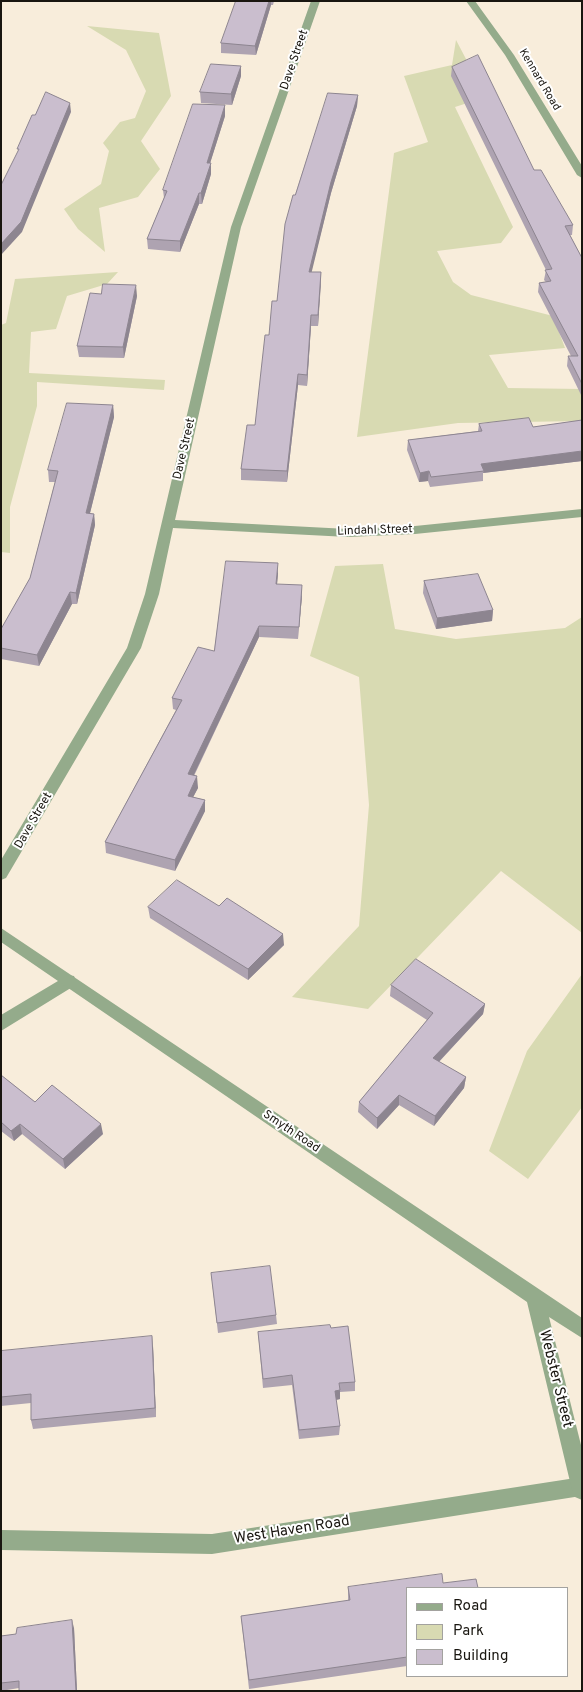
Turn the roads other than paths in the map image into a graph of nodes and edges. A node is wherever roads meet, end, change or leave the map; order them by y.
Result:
1 (316, 1) edge
2 (470, 1) edge
3 (582, 174) edge
4 (582, 512) edge
5 (168, 524) junction
6 (1, 874) edge
7 (1, 934) edge
8 (68, 981) junction
9 (1, 1024) edge
10 (535, 1297) junction
11 (582, 1329) edge
12 (581, 1488) edge
13 (1, 1540) edge

1 - 5 street, Dave Street
2 - 3 street, Kennard Road
4 - 5 street, Lindahl Street
5 - 6 street, Dave Street
7 - 8 street, Smyth Road
8 - 9 street
8 - 10 street, Smyth Road
10 - 11 street, Smyth Road
10 - 12 street, Webster Street
12 - 13 street, West Haven Road

